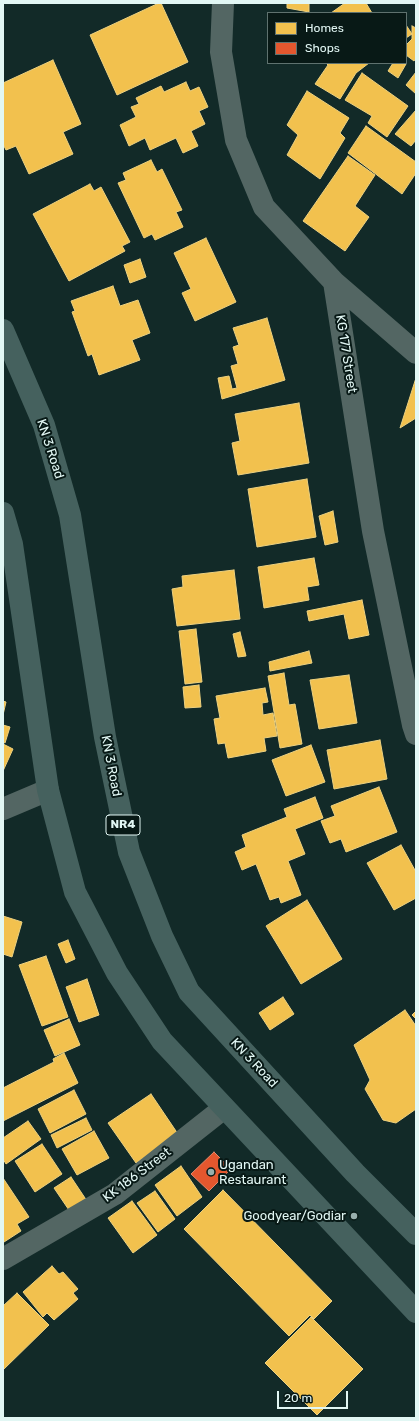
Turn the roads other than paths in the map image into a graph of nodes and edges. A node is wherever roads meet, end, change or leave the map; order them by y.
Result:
1 (223, 3) edge
2 (334, 282) junction
3 (3, 330) edge
4 (416, 353) edge
5 (3, 513) edge
6 (416, 734) edge
7 (48, 790) junction
8 (3, 809) edge
9 (224, 1108) junction
10 (416, 1234) edge
11 (3, 1259) edge
12 (416, 1312) edge

1 - 2 street
2 - 4 street
2 - 6 street, KG 177 Street
3 - 10 highway, KN 3 Road / NR4
5 - 7 highway
7 - 8 street
7 - 9 highway
9 - 11 street, KK 186 Street
9 - 12 highway

